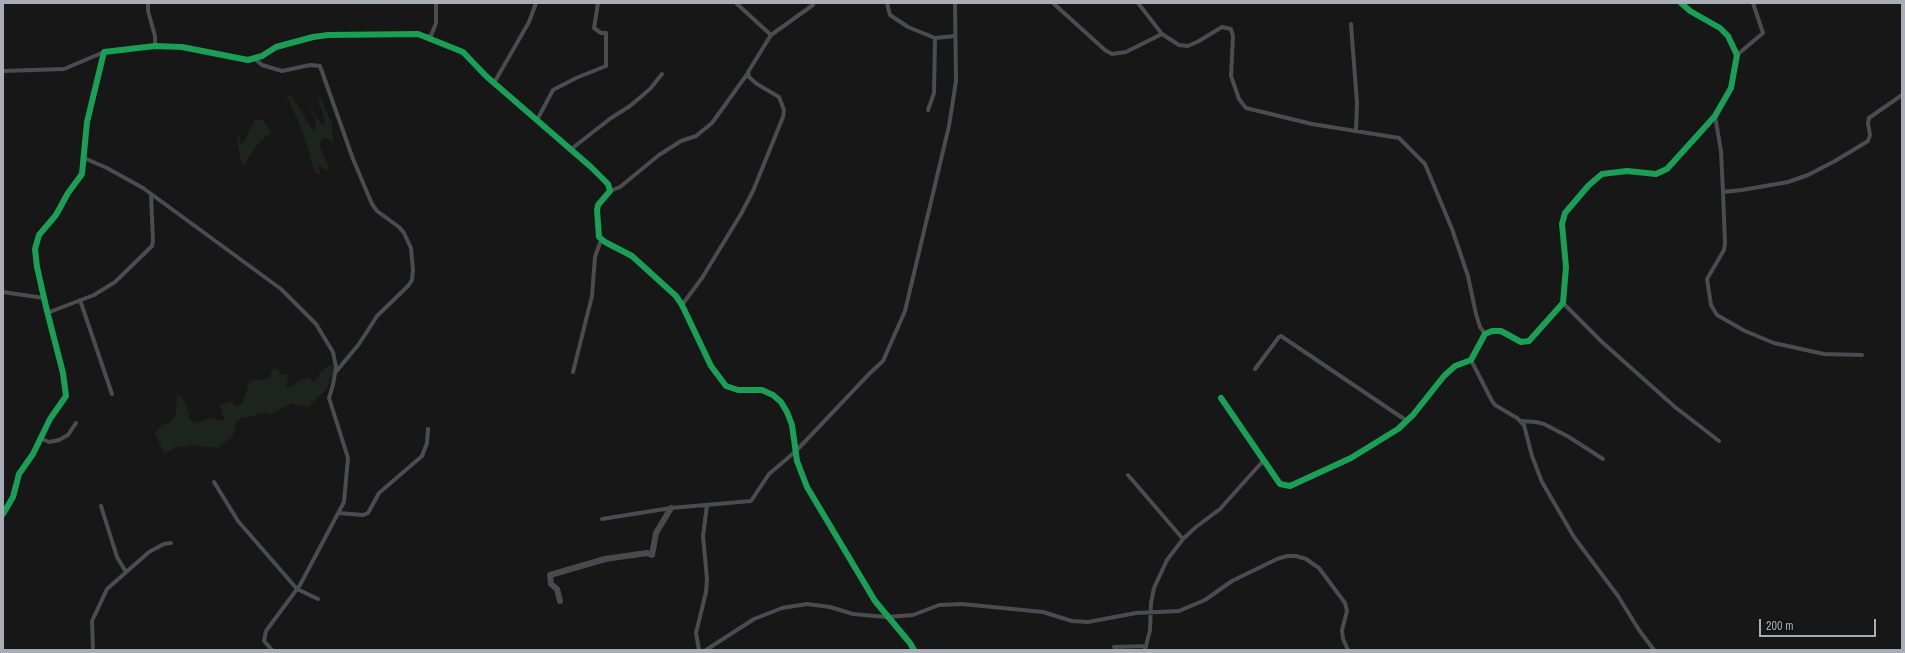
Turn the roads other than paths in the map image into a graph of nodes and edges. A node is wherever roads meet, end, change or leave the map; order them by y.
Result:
1 (148, 3) edge
2 (436, 3) edge
3 (536, 3) edge
4 (598, 3) edge
5 (736, 3) edge
6 (813, 3) edge
7 (888, 3) edge
8 (954, 3) edge
9 (1053, 3) edge
10 (1138, 3) edge
11 (1681, 3) edge
12 (1753, 3) edge
13 (1351, 24) dead end
14 (1162, 34) junction
15 (771, 35) junction
16 (425, 36) junction
17 (954, 36) junction
18 (936, 38) junction
19 (155, 46) junction
20 (104, 52) junction
21 (1737, 55) junction
22 (255, 59) junction
23 (3, 71) edge
24 (748, 72) junction
25 (662, 74) dead end
26 (494, 83) junction
27 (1902, 95) edge
28 (928, 110) dead end
29 (1715, 116) junction
30 (538, 120) junction
31 (1356, 130) junction
32 (570, 150) junction
33 (84, 158) junction
34 (610, 192) junction
35 (1723, 192) junction
36 (151, 195) junction
37 (601, 240) junction
38 (3, 292) edge
39 (44, 298) junction
40 (80, 300) junction
41 (1563, 303) junction
42 (682, 305) junction
43 (47, 314) junction
44 (1485, 334) junction
45 (1862, 355) dead end
46 (1471, 360) junction
47 (1254, 369) dead end
48 (573, 372) dead end
49 (335, 373) junction
50 (112, 394) dead end
51 (1221, 398) dead end
52 (1407, 421) junction
53 (1521, 421) junction
54 (76, 423) dead end
55 (428, 429) dead end
56 (42, 439) junction
57 (1719, 441) dead end
58 (796, 451) junction
59 (1603, 459) dead end
60 (1263, 461) junction
61 (1128, 475) dead end
62 (214, 482) dead end
63 (707, 505) junction
64 (101, 506) dead end
65 (671, 508) junction
66 (339, 513) junction
67 (3, 514) edge
68 (602, 520) dead end
69 (1183, 539) junction
70 (171, 543) dead end
71 (126, 572) junction
72 (297, 589) junction
73 (318, 599) dead end
74 (560, 601) dead end
75 (1150, 613) junction
76 (887, 616) junction
77 (1114, 648) dead end
78 (1146, 648) edge
79 (93, 650) edge
80 (272, 650) edge
81 (699, 650) edge
82 (706, 650) edge
83 (914, 650) edge
84 (1348, 650) edge
85 (1654, 650) edge

1 - 19 street
2 - 16 street
3 - 26 street
4 - 30 street
5 - 15 street
6 - 15 street
7 - 18 street
8 - 17 street
9 - 14 street
10 - 14 street
11 - 21 street
12 - 21 street
13 - 31 street
14 - 31 street
15 - 24 street
16 - 22 street
16 - 26 street
17 - 18 street
17 - 58 street
18 - 28 street
19 - 20 street
19 - 22 street
20 - 23 street
20 - 33 street
21 - 29 street
22 - 49 street
24 - 34 street
24 - 42 street
25 - 32 street
26 - 30 street
27 - 35 street
29 - 35 street
29 - 41 street
30 - 32 street
31 - 44 street
32 - 34 street
33 - 36 street
33 - 39 street
34 - 37 street
35 - 45 street
36 - 40 street
36 - 49 street
37 - 42 street
37 - 48 street
38 - 39 street
39 - 43 street
40 - 43 street
40 - 50 street
41 - 44 street
41 - 57 street
42 - 58 street
43 - 56 street
44 - 46 street
46 - 52 street
46 - 53 street
47 - 52 street
49 - 66 street
51 - 60 street
52 - 60 street
53 - 59 street
53 - 85 street
54 - 56 street
55 - 66 street
56 - 67 street
58 - 63 street
58 - 76 street
60 - 69 street
61 - 69 street
62 - 72 street
63 - 65 street
63 - 81 street
64 - 71 street
65 - 68 street
65 - 74 street
66 - 72 street
69 - 75 street
70 - 71 street
71 - 79 street
72 - 73 street
72 - 80 street
75 - 76 street
75 - 78 street
75 - 84 street
76 - 82 street
76 - 83 street
77 - 78 street

